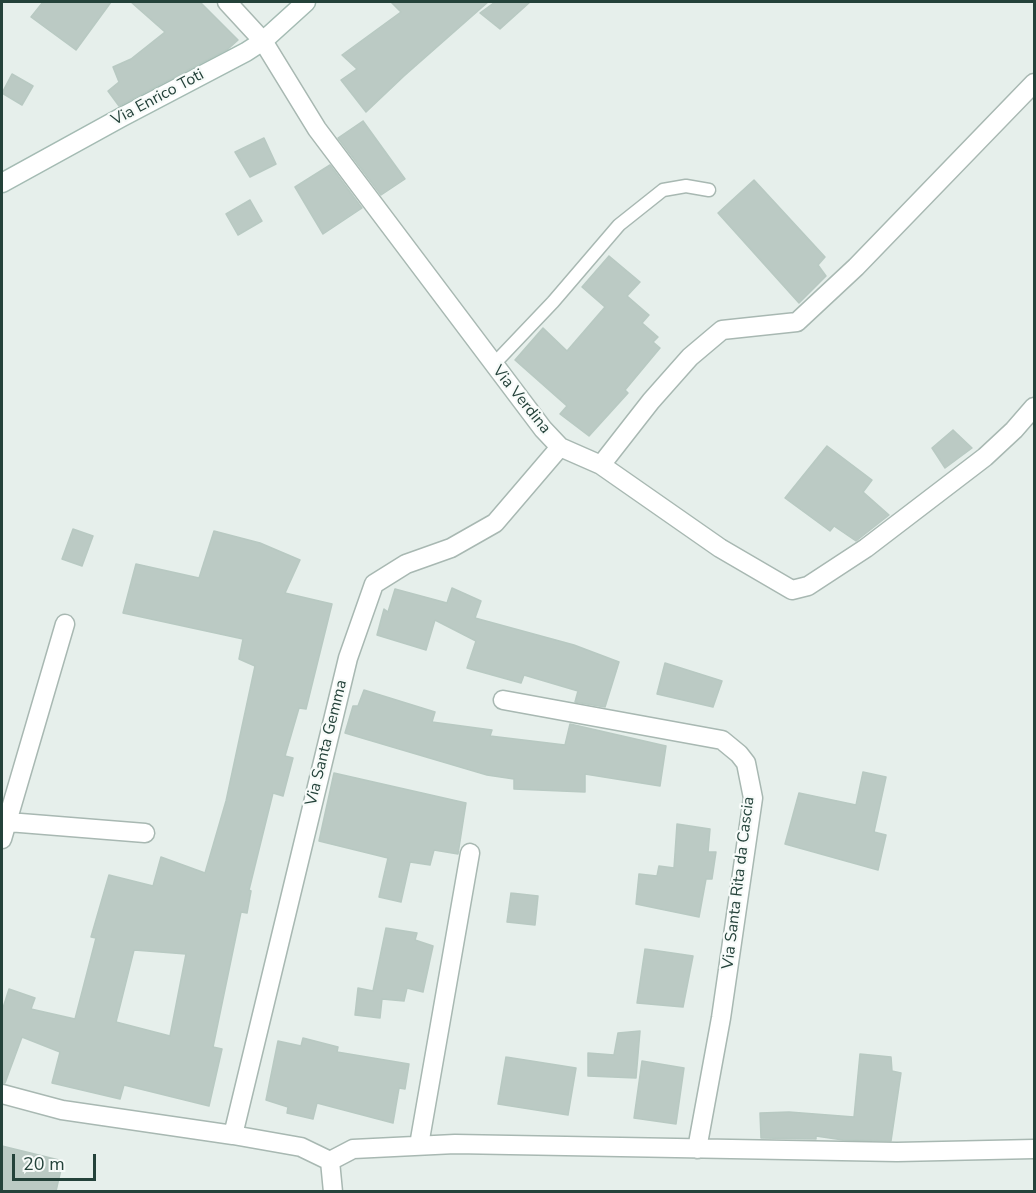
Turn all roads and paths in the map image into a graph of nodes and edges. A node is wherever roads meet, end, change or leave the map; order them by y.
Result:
1 (227, 2) edge
2 (306, 2) edge
3 (263, 41) junction
4 (1035, 83) edge
5 (2, 183) edge
6 (710, 190) dead end
7 (493, 365) junction
8 (1035, 407) edge
9 (560, 447) junction
10 (601, 465) junction
11 (65, 624) dead end
12 (503, 700) dead end
13 (8, 822) junction
14 (145, 833) dead end
15 (2, 839) edge
16 (470, 853) dead end
17 (2, 1094) edge
18 (233, 1135) junction
19 (419, 1145) junction
20 (697, 1149) junction
21 (1035, 1149) edge
22 (330, 1161) junction
23 (333, 1191) edge

1 - 3 street, Via Verdina
2 - 3 street, Via Enrico Toti
3 - 5 street, Via Enrico Toti
3 - 7 street, Via Verdina
4 - 10 street
6 - 7 lane
7 - 9 street, Via Verdina
8 - 10 street, Via Verdina
9 - 10 street, Via Verdina
9 - 18 street, Via Santa Gemma
11 - 13 street
12 - 20 street, Via Santa Rita da Cascia
13 - 14 street
13 - 15 street
16 - 19 street
17 - 18 street
18 - 22 street
19 - 20 street
19 - 22 street
20 - 21 street
22 - 23 street

